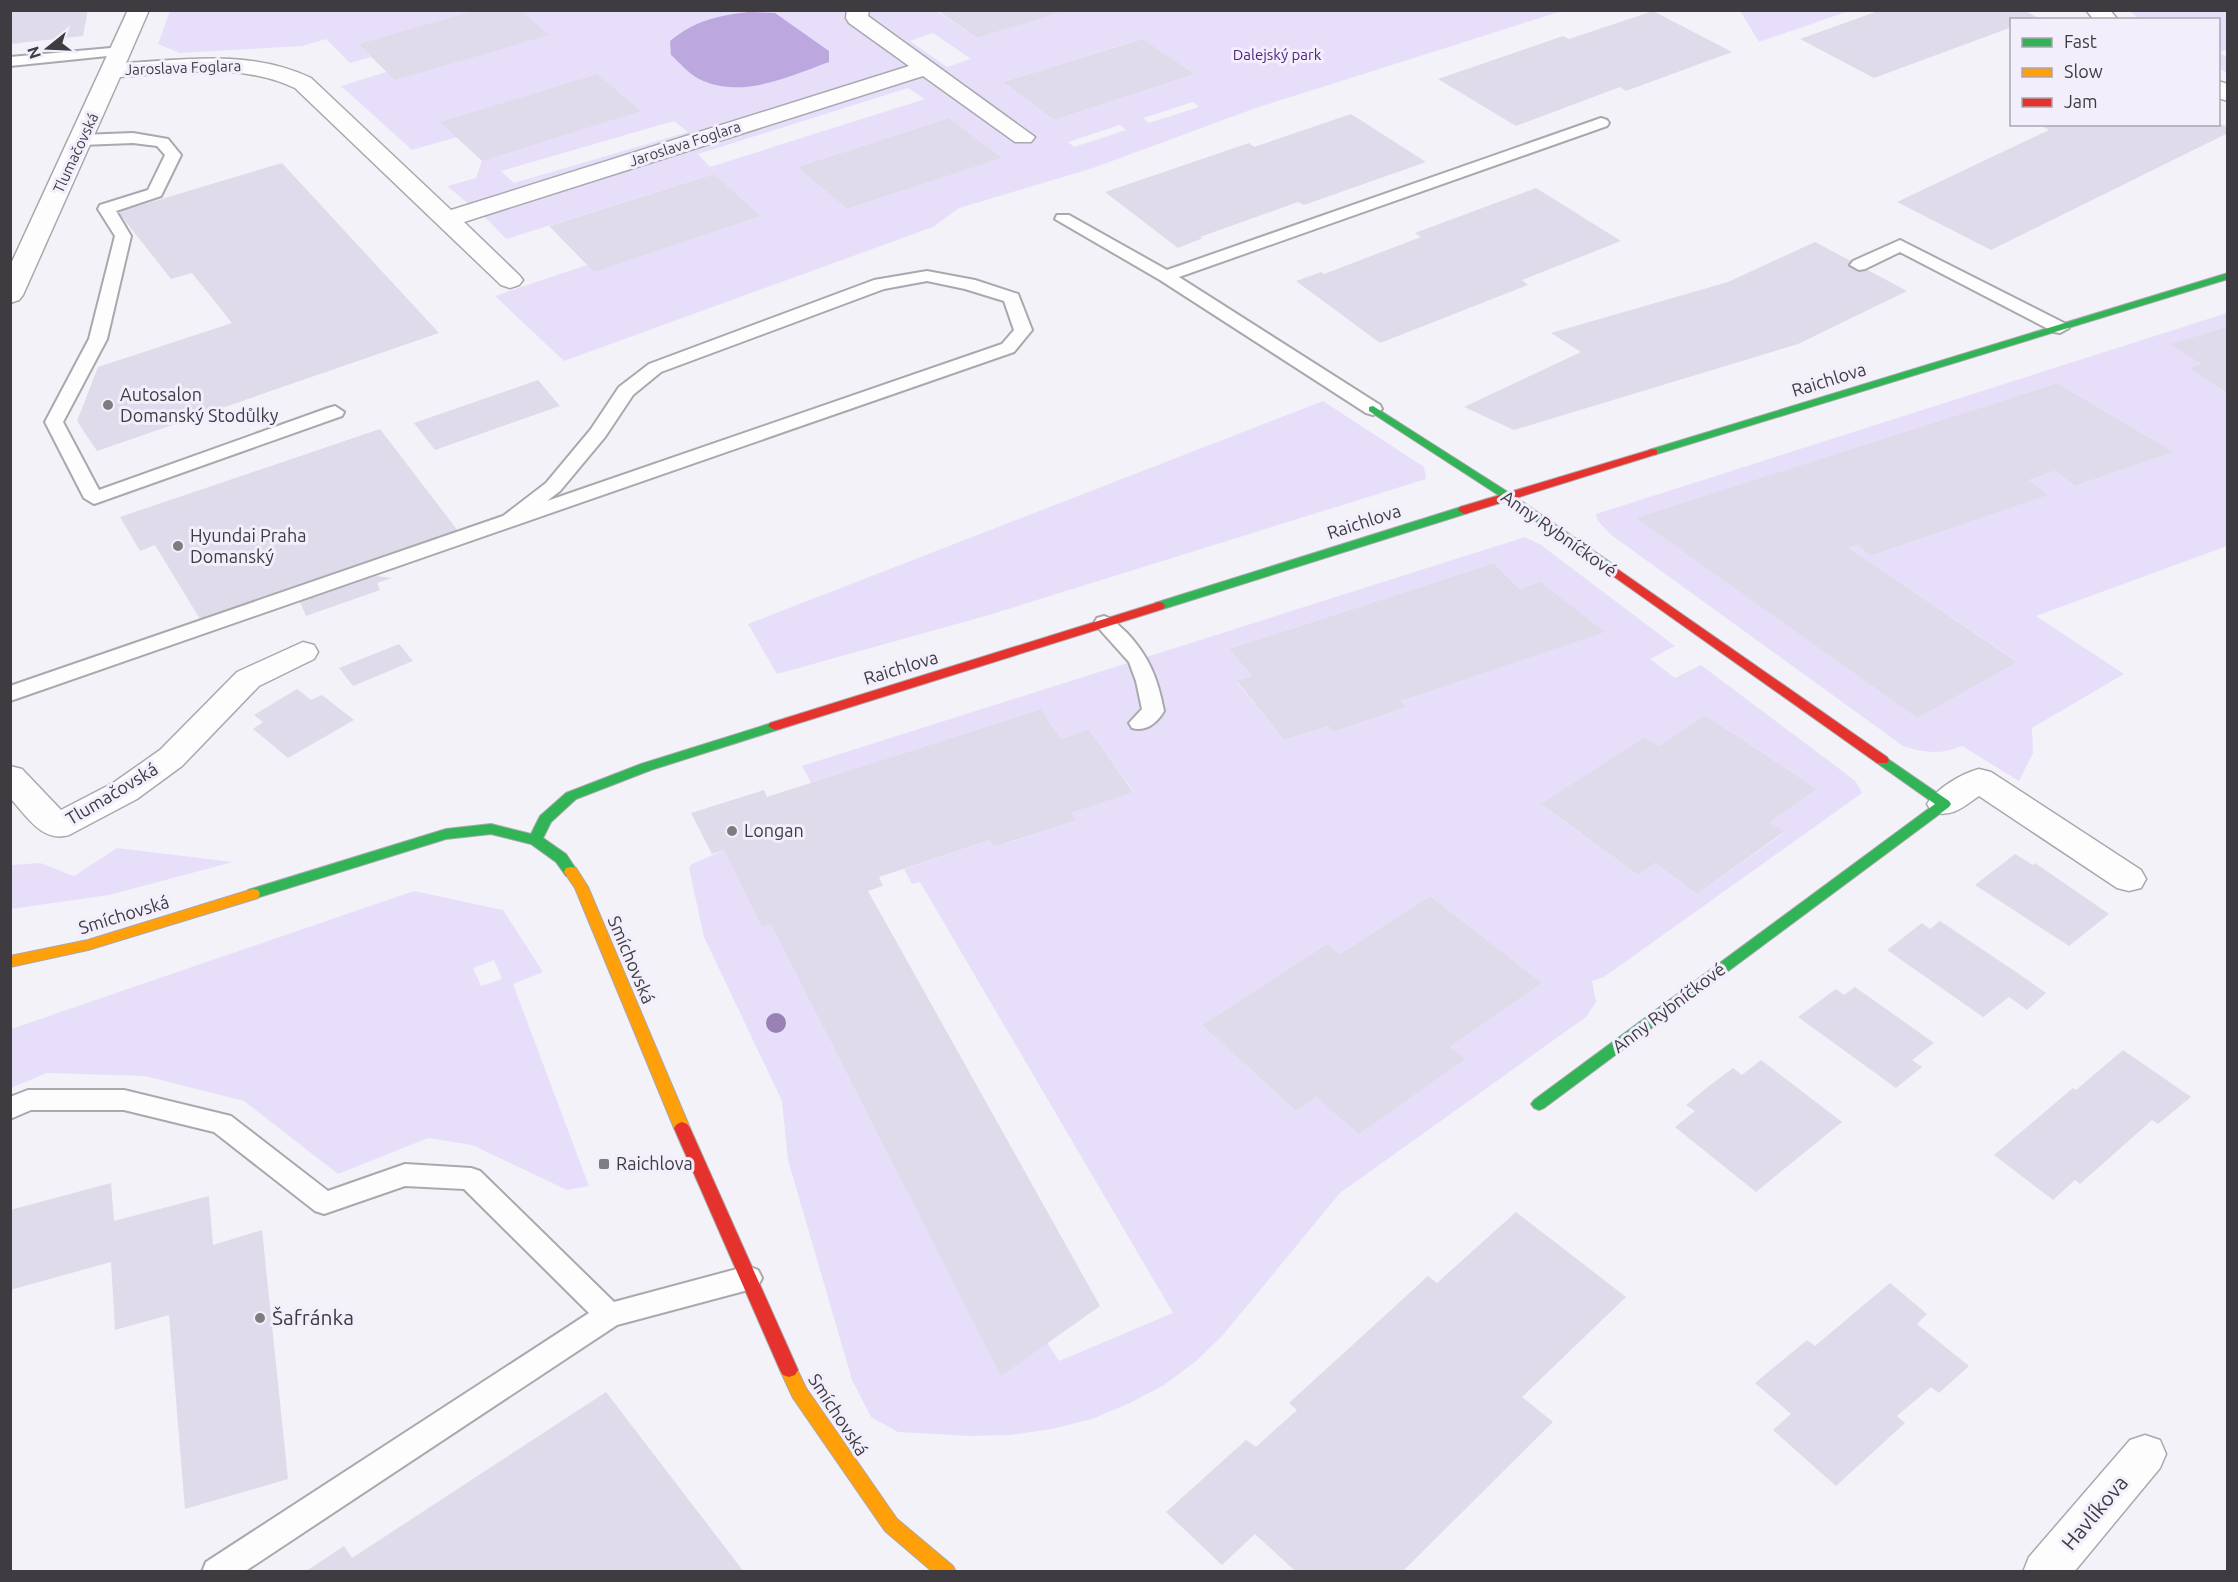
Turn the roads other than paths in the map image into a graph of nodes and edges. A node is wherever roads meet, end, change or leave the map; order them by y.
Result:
1 (139, 10) edge
2 (858, 10) edge
3 (118, 61) junction
4 (10, 62) edge
5 (924, 68) junction
6 (1601, 123) dead end
7 (1023, 137) dead end
8 (81, 140) junction
9 (1063, 219) dead end
10 (446, 220) junction
11 (1859, 265) dead end
12 (1166, 276) junction
13 (2228, 276) edge
14 (510, 280) dead end
15 (10, 295) edge
16 (2060, 328) junction
17 (1373, 409) joint
18 (335, 412) dead end
19 (1507, 496) junction
20 (510, 520) junction
21 (1104, 623) junction
22 (303, 652) dead end
23 (10, 694) edge
24 (1140, 723) dead end
25 (10, 777) edge
26 (1944, 804) junction
27 (535, 840) junction
28 (2129, 879) dead end
29 (10, 962) edge
30 (1539, 1104) dead end
31 (10, 1109) edge
32 (748, 1278) junction
33 (609, 1315) junction
34 (2145, 1454) dead end
35 (217, 1572) edge
36 (947, 1572) edge
37 (2045, 1572) edge

1 - 3 street, Tlumačovská
2 - 5 street
3 - 4 lane
3 - 8 street, Tlumačovská
3 - 10 street, Jaroslava Foglara
5 - 7 street
5 - 10 street, Jaroslava Foglara
6 - 12 lane
8 - 15 street, Tlumačovská
8 - 18 lane
9 - 12 lane, Anny Rybníčkové
10 - 14 street, Jaroslava Foglara
11 - 16 lane
12 - 17 lane, Anny Rybníčkové
13 - 16 street, Raichlova
16 - 19 street, Raichlova
17 - 19 street, Anny Rybníčkové
19 - 21 street, Raichlova
19 - 26 street, Anny Rybníčkové
20 - 20 lane
20 - 23 lane
21 - 24 lane
21 - 27 street, Raichlova
22 - 25 street, Tlumačovská
26 - 28 street, Anny Rybníčkové
26 - 30 street, Anny Rybníčkové
27 - 29 street, Smíchovská
27 - 32 street, Smíchovská
31 - 33 lane
32 - 33 lane
32 - 36 street, Smíchovská
33 - 35 lane
34 - 37 street, Havlíkova

